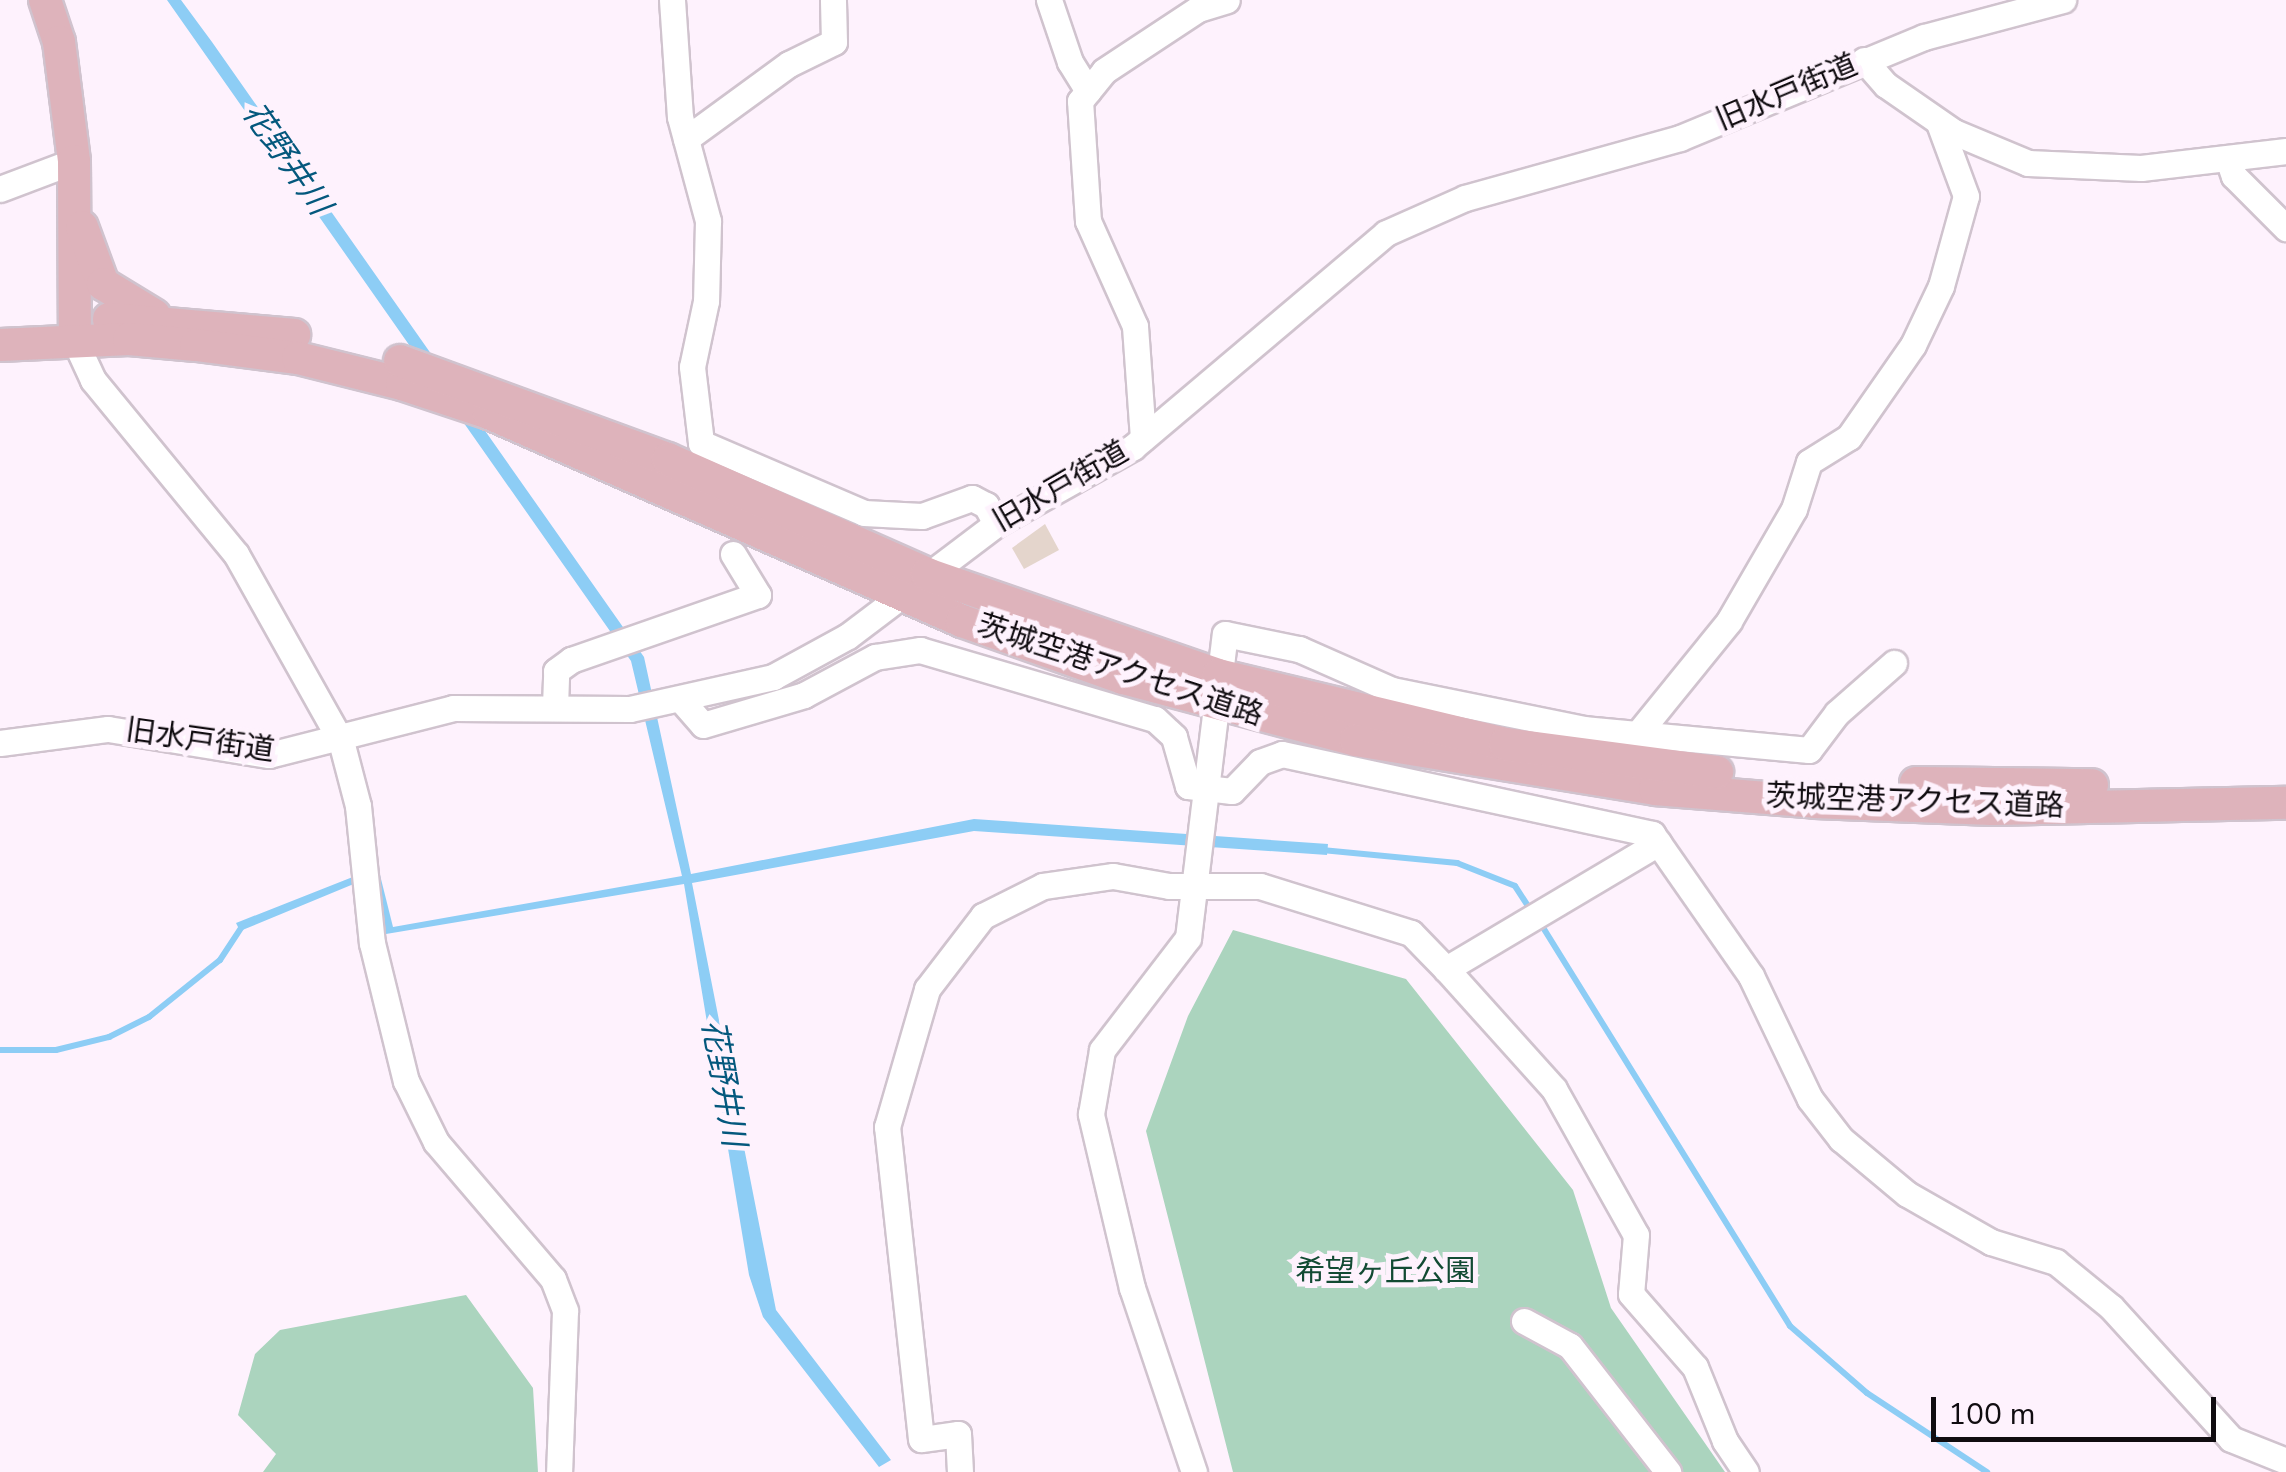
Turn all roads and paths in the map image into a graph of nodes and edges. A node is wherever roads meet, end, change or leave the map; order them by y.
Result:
1 (45, 0) edge
2 (672, 0) edge
3 (833, 0) edge
4 (1049, 0) edge
5 (1227, 0) edge
6 (2063, 0) edge
7 (1864, 60) junction
8 (1088, 91) junction
9 (1939, 123) junction
10 (686, 139) junction
11 (2286, 150) edge
12 (2228, 160) junction
13 (74, 162) junction
14 (0, 189) edge
15 (75, 198) junction
16 (2286, 228) edge
17 (161, 318) junction
18 (0, 324) edge
19 (74, 330) junction
20 (0, 345) edge
21 (1143, 438) junction
22 (996, 524) junction
23 (733, 554) dead end
24 (927, 574) junction
25 (902, 596) junction
26 (1894, 663) dead end
27 (1216, 691) junction
28 (673, 703) junction
29 (555, 707) junction
30 (1636, 736) junction
31 (342, 741) junction
32 (0, 743) edge
33 (2286, 781) edge
34 (1204, 789) junction
35 (2286, 803) edge
36 (1658, 843) junction
37 (1195, 873) junction
38 (1446, 968) junction
39 (1524, 1321) dead end
40 (2286, 1460) edge
41 (559, 1472) edge
42 (960, 1472) edge
43 (1194, 1472) edge
44 (1668, 1472) edge
45 (1746, 1472) edge

1 - 13 main road
2 - 10 street
3 - 10 street
4 - 8 street
5 - 8 street
6 - 7 street, 旧水戸街道
7 - 9 street
7 - 21 street, 旧水戸街道
8 - 21 street
9 - 12 street
9 - 30 street
10 - 22 street
11 - 12 street
12 - 16 street
13 - 14 street
13 - 15 main road
15 - 17 main road
15 - 19 main road
17 - 19 main road, 茨城空港アクセス道路
17 - 24 main road, 茨城空港アクセス道路
18 - 19 main road, 茨城空港アクセス道路
19 - 20 main road, 茨城空港アクセス道路
19 - 25 main road, 茨城空港アクセス道路
19 - 31 street
21 - 22 street, 旧水戸街道
22 - 24 street, 旧水戸街道
23 - 29 street
24 - 25 street, 旧水戸街道
24 - 27 main road, 茨城空港アクセス道路
25 - 27 main road, 茨城空港アクセス道路
25 - 28 street, 旧水戸街道
26 - 30 street
27 - 30 street
27 - 33 main road, 茨城空港アクセス道路
27 - 34 street
27 - 35 main road, 茨城空港アクセス道路
28 - 29 street, 旧水戸街道
28 - 34 street
29 - 31 street, 旧水戸街道
31 - 32 street, 旧水戸街道
31 - 41 street
34 - 36 street
34 - 37 street
36 - 38 street
36 - 40 street
37 - 38 street
37 - 42 street
37 - 43 street
38 - 45 street
39 - 44 street

